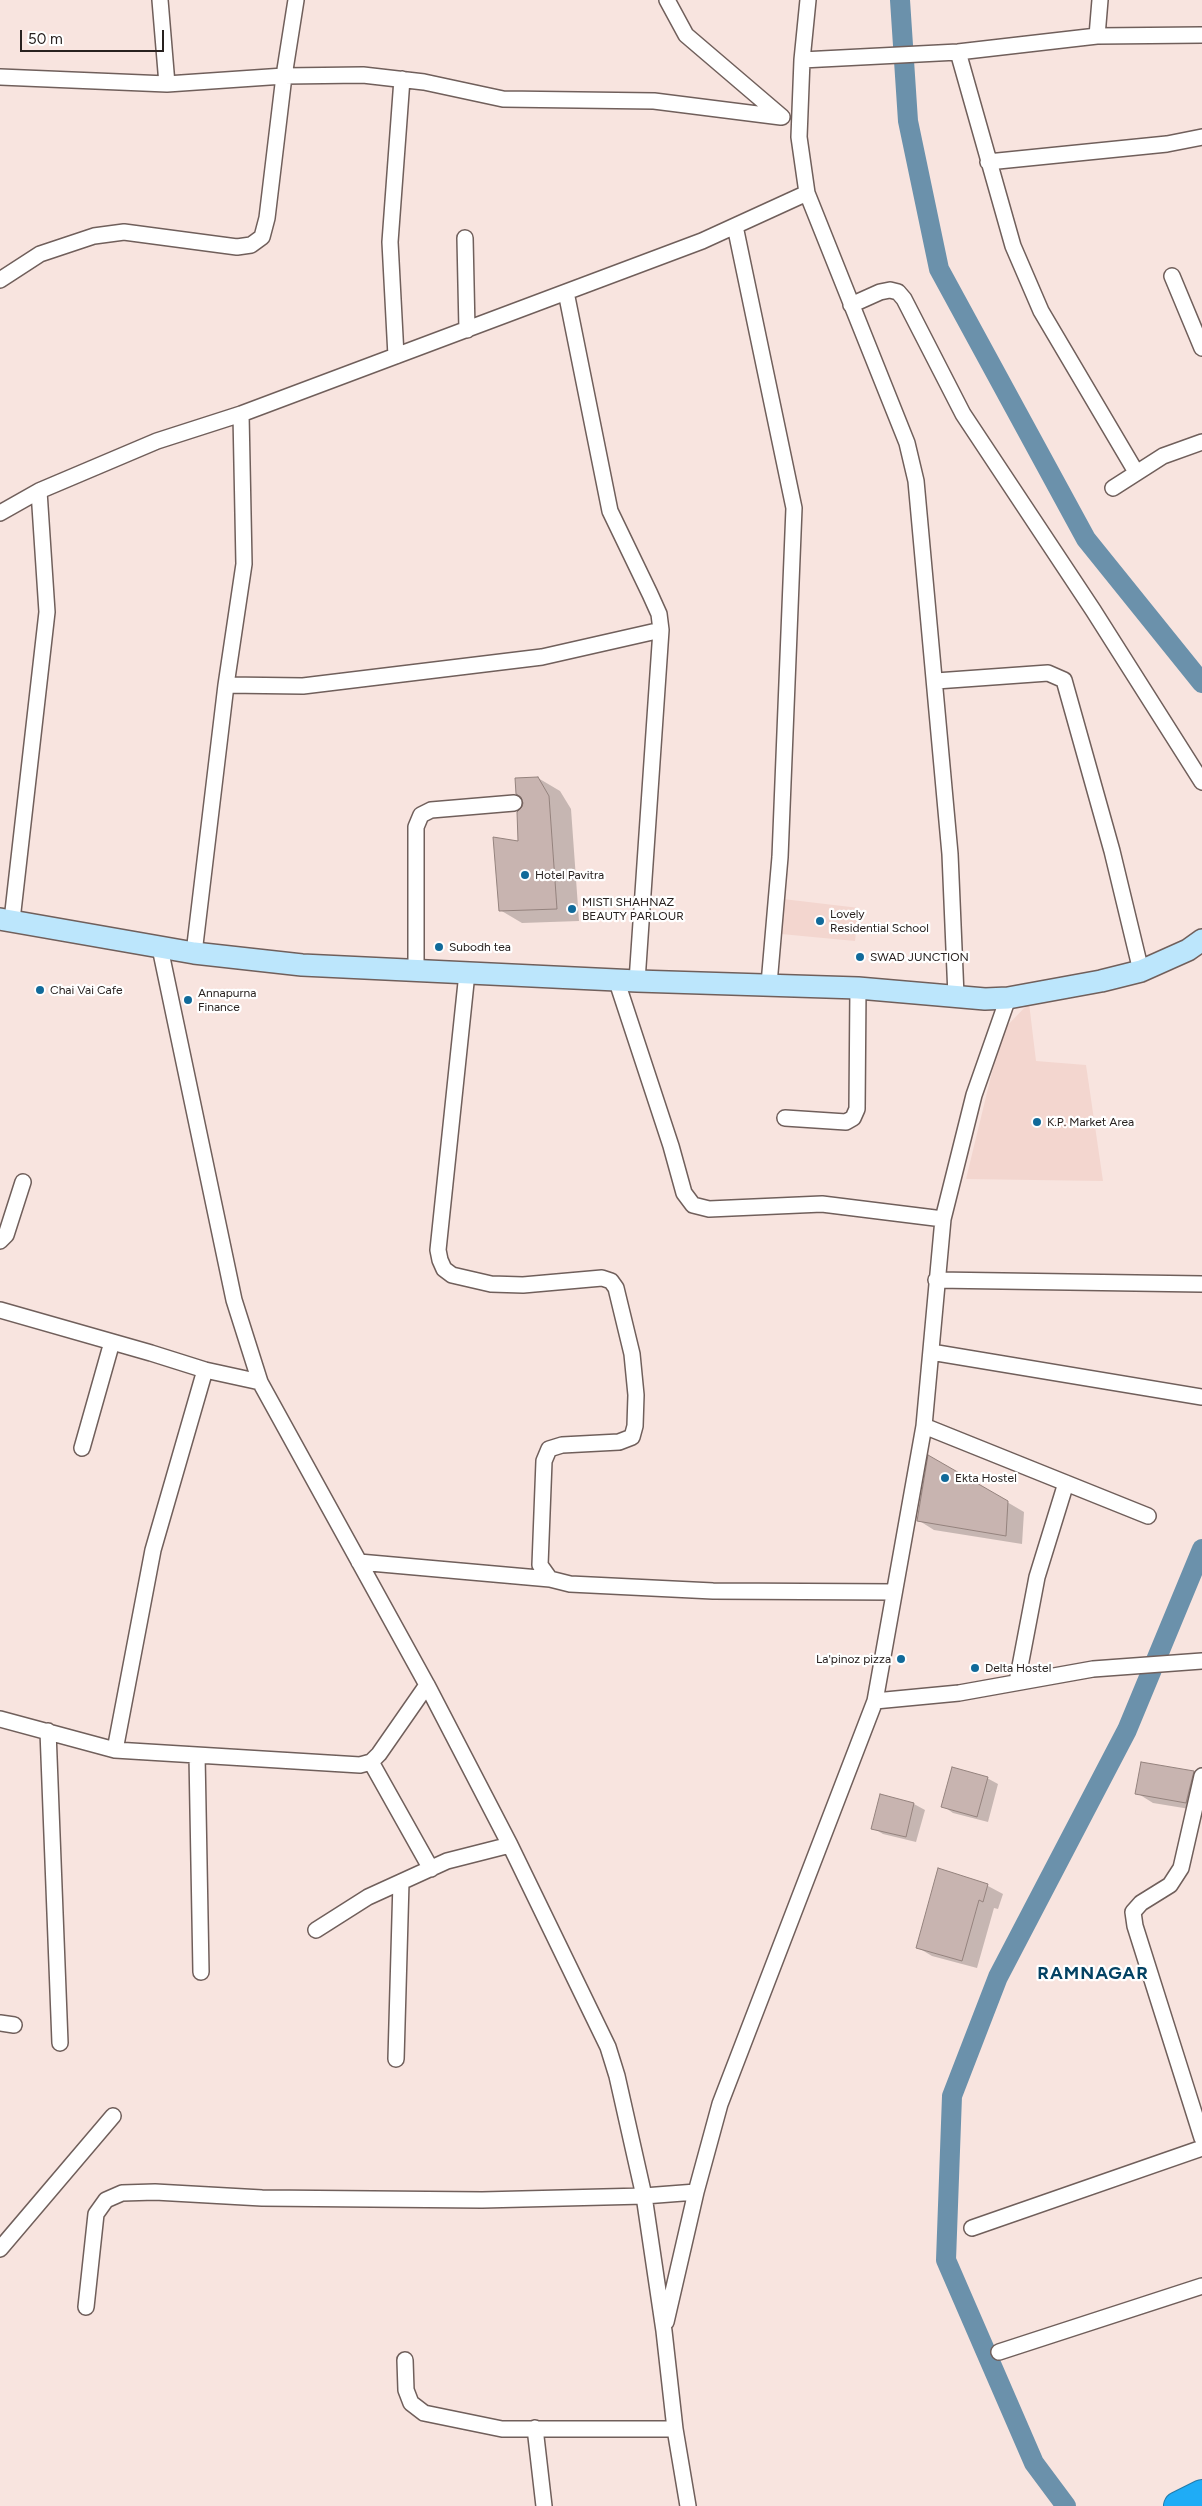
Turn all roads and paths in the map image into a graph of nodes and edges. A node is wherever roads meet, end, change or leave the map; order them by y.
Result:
1 (160, 0) edge
2 (296, 0) edge
3 (667, 0) edge
4 (808, 0) edge
5 (1100, 0) edge
6 (1202, 35) edge
7 (1097, 36) junction
8 (958, 52) junction
9 (802, 60) junction
10 (284, 76) junction
11 (0, 77) edge
12 (402, 78) junction
13 (168, 84) junction
14 (781, 117) junction
15 (798, 137) junction
16 (1202, 137) edge
17 (988, 162) junction
18 (807, 193) junction
19 (735, 226) junction
20 (465, 238) dead end
21 (1172, 276) dead end
22 (0, 280) edge
23 (566, 292) junction
24 (851, 305) junction
25 (467, 330) junction
26 (1202, 348) edge
27 (396, 356) junction
28 (241, 414) junction
29 (1202, 442) edge
30 (1136, 472) junction
31 (1113, 488) dead end
32 (39, 490) junction
33 (0, 513) edge
34 (661, 630) junction
35 (936, 681) junction
36 (226, 685) junction
37 (1202, 782) edge
38 (514, 803) dead end
39 (6, 920) edge
40 (1202, 940) edge
41 (160, 948) junction
42 (194, 953) junction
43 (416, 970) junction
44 (1141, 971) junction
45 (467, 973) junction
46 (616, 979) junction
47 (637, 981) junction
48 (769, 984) junction
49 (858, 988) junction
50 (956, 996) junction
51 (1008, 998) junction
52 (785, 1118) dead end
53 (23, 1182) dead end
54 (943, 1219) junction
55 (0, 1242) edge
56 (936, 1280) junction
57 (1202, 1284) edge
58 (0, 1310) edge
59 (112, 1342) junction
60 (930, 1352) junction
61 (205, 1370) junction
62 (260, 1382) junction
63 (1202, 1397) edge
64 (924, 1426) junction
65 (82, 1448) dead end
66 (1066, 1483) junction
67 (1148, 1516) dead end
68 (359, 1562) junction
69 (550, 1579) junction
70 (894, 1592) junction
71 (1202, 1661) edge
72 (1017, 1682) junction
73 (426, 1685) junction
74 (875, 1701) junction
75 (0, 1719) edge
76 (48, 1731) junction
77 (115, 1750) junction
78 (197, 1754) junction
79 (371, 1762) junction
80 (1202, 1776) edge
81 (510, 1845) junction
82 (431, 1869) junction
83 (401, 1882) junction
84 (316, 1930) dead end
85 (201, 1972) dead end
86 (60, 2043) dead end
87 (396, 2059) dead end
88 (113, 2116) dead end
89 (1202, 2138) edge
90 (1202, 2148) edge
91 (696, 2192) junction
92 (644, 2196) junction
93 (972, 2228) dead end
94 (0, 2249) edge
95 (1202, 2286) edge
96 (86, 2307) dead end
97 (664, 2331) junction
98 (999, 2352) dead end
99 (405, 2360) dead end
100 (535, 2428) junction
101 (675, 2429) junction
102 (1202, 2494) edge
103 (544, 2506) edge
104 (688, 2506) edge
105 (1178, 2506) edge

1 - 13 street
2 - 10 street
3 - 14 street
4 - 9 street
5 - 7 street
6 - 7 street
7 - 8 street
8 - 9 street
8 - 17 street
9 - 15 street
10 - 12 street
10 - 13 street
10 - 22 street
11 - 13 street
12 - 14 street
12 - 27 street
14 - 15 street
15 - 18 street
16 - 17 street
17 - 30 street
18 - 19 street
18 - 24 street
19 - 23 street
19 - 48 street
20 - 25 street
21 - 26 street
23 - 25 street
23 - 34 street
24 - 35 street
24 - 37 street
25 - 27 street
27 - 28 street
28 - 32 street
28 - 36 street
29 - 30 street
30 - 31 street
32 - 33 street
32 - 39 street
34 - 36 street
34 - 47 street
35 - 44 street
35 - 50 street
36 - 42 street
38 - 43 street
39 - 41 street
40 - 44 street
41 - 42 street
41 - 62 street
42 - 43 street
43 - 45 street
44 - 51 street
45 - 46 street
45 - 69 street
46 - 47 street
46 - 54 street
47 - 48 street
48 - 49 street
49 - 50 street
49 - 52 street
50 - 51 street
51 - 54 street
53 - 55 street
54 - 56 street
56 - 57 street
56 - 60 street
58 - 59 street
59 - 61 street
59 - 65 street
60 - 63 street
60 - 64 street
61 - 62 street
61 - 77 street
62 - 68 street
64 - 66 street
64 - 70 street
66 - 67 street
66 - 72 street
68 - 69 street
68 - 73 street
69 - 70 street
70 - 74 street
71 - 72 street
72 - 74 street
73 - 79 street
73 - 81 street
74 - 91 street
75 - 76 street
76 - 77 street
76 - 86 street
77 - 78 street
78 - 79 street
78 - 85 street
79 - 82 street
80 - 89 street
81 - 82 street
81 - 92 street
82 - 83 street
83 - 84 street
83 - 87 street
88 - 94 street
90 - 93 street
91 - 92 street
91 - 97 street
92 - 96 street
92 - 97 street
95 - 98 street
97 - 101 street
99 - 100 street
100 - 101 street
100 - 103 street
101 - 104 street
102 - 105 highway

